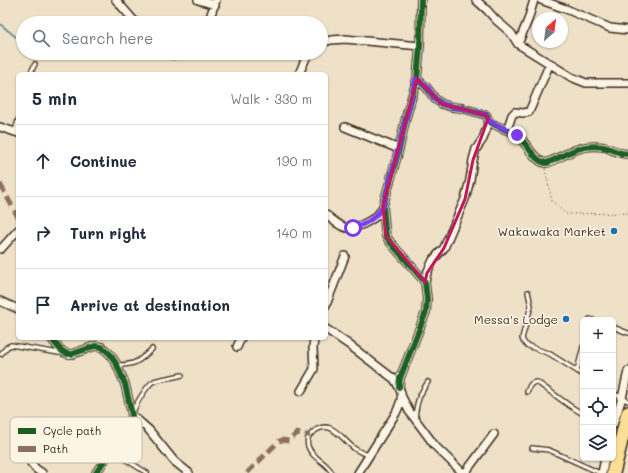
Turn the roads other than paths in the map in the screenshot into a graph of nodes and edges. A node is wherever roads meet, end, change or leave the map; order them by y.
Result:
1 (116, 0) edge
2 (198, 0) edge
3 (421, 0) edge
4 (476, 0) edge
5 (534, 0) edge
6 (541, 0) edge
7 (216, 2) edge
8 (130, 16) edge
9 (211, 16) edge
10 (628, 30) edge
11 (328, 41) edge
12 (518, 44) junction
13 (420, 46) junction
14 (305, 60) edge
15 (550, 63) junction
16 (35, 64) dead end
17 (31, 72) edge
18 (300, 72) edge
19 (416, 79) junction
20 (628, 84) edge
21 (489, 121) junction
22 (0, 127) edge
23 (345, 127) dead end
24 (507, 130) junction
25 (16, 132) edge
26 (399, 149) junction
27 (628, 154) edge
28 (383, 206) junction
29 (328, 216) edge
30 (16, 232) edge
31 (0, 249) edge
32 (0, 254) edge
33 (345, 256) dead end
34 (425, 282) junction
35 (528, 292) dead end
36 (328, 300) edge
37 (0, 301) edge
38 (16, 309) edge
39 (616, 328) edge
40 (328, 330) edge
41 (628, 332) edge
42 (53, 340) edge
43 (240, 340) edge
44 (314, 340) edge
45 (236, 347) dead end
46 (152, 349) dead end
47 (64, 353) junction
48 (582, 353) edge
49 (1, 354) dead end
50 (118, 365) junction
51 (577, 371) junction
52 (628, 371) edge
53 (580, 373) edge
54 (182, 376) dead end
55 (428, 382) dead end
56 (400, 387) junction
57 (301, 391) dead end
58 (527, 392) dead end
59 (616, 394) edge
60 (402, 397) junction
61 (625, 399) edge
62 (580, 412) edge
63 (132, 415) junction
64 (134, 417) edge
65 (415, 418) junction
66 (624, 421) edge
67 (142, 424) edge
68 (494, 434) dead end
69 (532, 448) dead end
70 (369, 456) junction
71 (604, 461) edge
72 (31, 463) dead end
73 (103, 463) edge
74 (131, 463) edge
75 (42, 473) edge
76 (96, 473) edge
77 (147, 473) edge
78 (189, 473) edge
79 (332, 473) edge
80 (358, 473) edge
81 (464, 473) edge
82 (601, 473) edge
83 (613, 473) edge

1 - 8 street
2 - 7 street
3 - 13 street
4 - 12 street
5 - 12 street
6 - 10 street
7 - 9 street
11 - 13 street
12 - 15 street
13 - 19 street
14 - 18 street
15 - 20 street
15 - 24 street
16 - 17 lane
19 - 21 street
19 - 26 street
21 - 24 street
21 - 34 street
22 - 25 street
23 - 26 street
24 - 27 street
26 - 28 street
28 - 29 street
28 - 34 street
30 - 31 street
31 - 32 street
33 - 36 street
34 - 56 street
35 - 51 lane
37 - 38 street
39 - 41 lane
40 - 56 street
42 - 47 street
43 - 45 street
44 - 57 street
46 - 50 lane
47 - 49 lane
47 - 50 street
48 - 51 lane
50 - 63 street
51 - 53 lane
52 - 61 street
54 - 63 lane
55 - 65 lane
56 - 60 street
58 - 62 lane
59 - 61 lane
60 - 65 street
60 - 70 street
61 - 66 street
63 - 64 street
65 - 81 street
66 - 83 highway
67 - 78 street
68 - 81 street
69 - 82 lane
70 - 79 lane
70 - 80 street
71 - 82 street
72 - 75 street
73 - 76 street
74 - 77 lane

